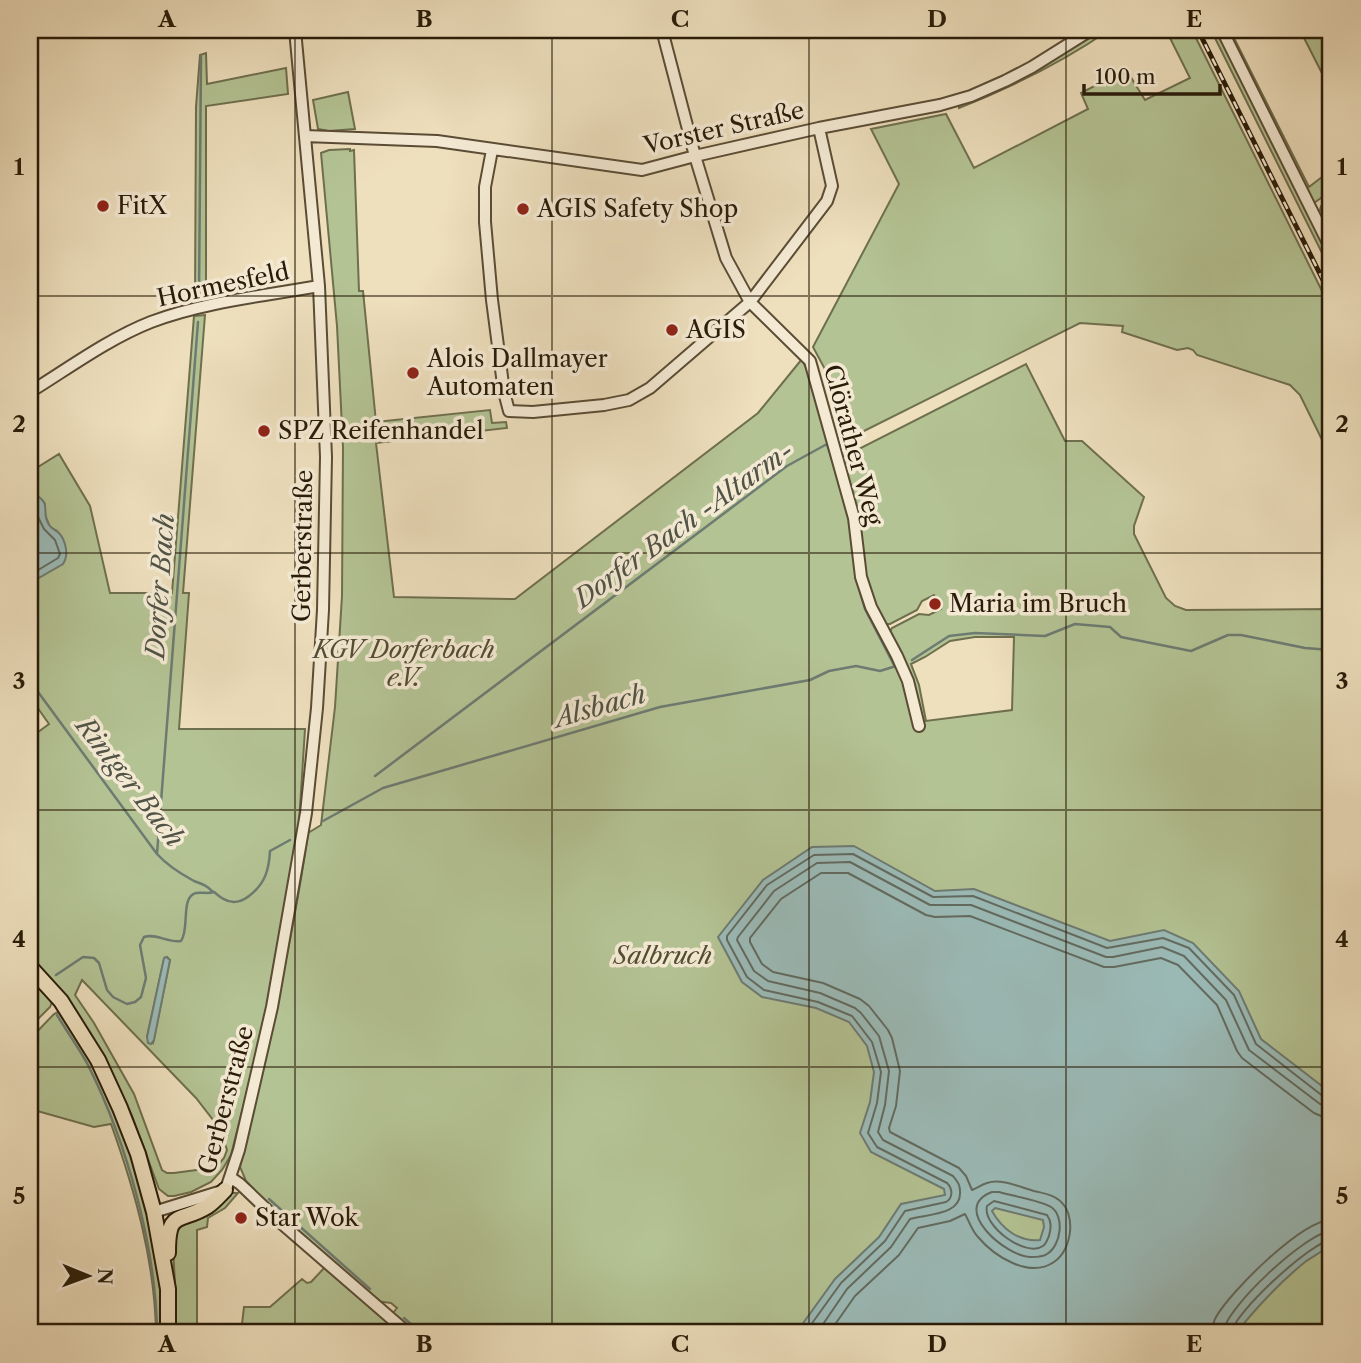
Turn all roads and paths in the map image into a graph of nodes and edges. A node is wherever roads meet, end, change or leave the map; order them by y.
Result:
1 (295, 30) edge
2 (662, 30) edge
3 (1091, 30) edge
4 (1222, 30) edge
5 (819, 128) junction
6 (305, 136) junction
7 (492, 150) junction
8 (695, 156) junction
9 (1331, 249) edge
10 (319, 286) junction
11 (750, 302) junction
12 (30, 392) edge
13 (919, 726) dead end
14 (30, 967) edge
15 (227, 1183) junction
16 (154, 1212) junction
17 (168, 1289) junction
18 (168, 1333) edge
19 (408, 1333) edge

1 - 6 street, Gerberstraße
2 - 8 street, Clörather Weg
3 - 5 street, Vorster Straße
4 - 9 street
5 - 8 street, Vorster Straße
5 - 11 street
6 - 7 street, Vorster Straße
6 - 10 street, Gerberstraße
7 - 8 street, Vorster Straße
7 - 11 street
8 - 11 street, Clörather Weg
10 - 12 street, Hormesfeld
10 - 15 street, Gerberstraße
11 - 13 street, Clörather Weg
14 - 16 main road
15 - 16 street, Gerberstraße
15 - 17 main road
15 - 19 street
16 - 17 main road
17 - 18 main road

